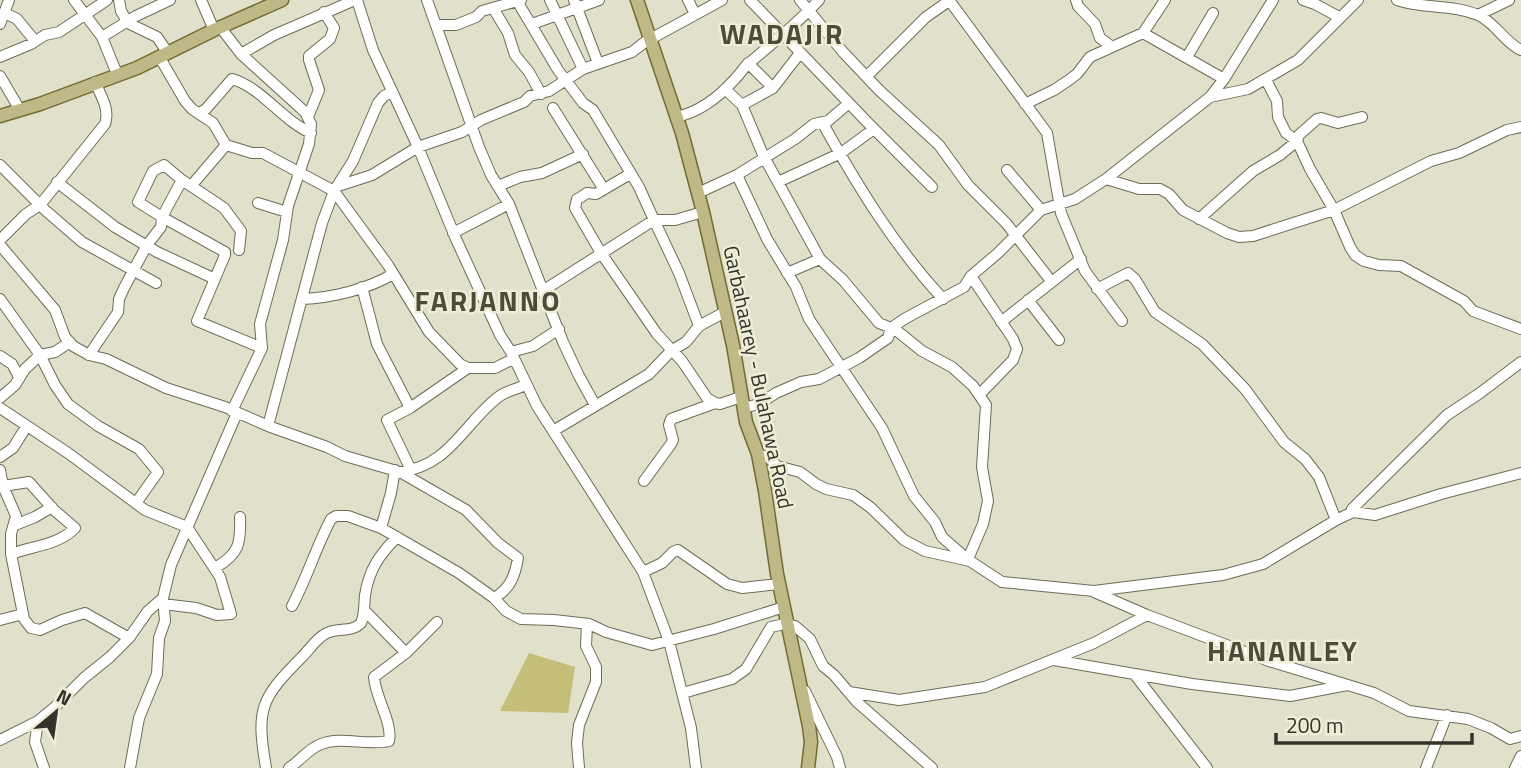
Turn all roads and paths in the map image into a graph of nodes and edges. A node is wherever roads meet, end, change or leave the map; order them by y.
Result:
1 (74, 0) edge
2 (107, 0) edge
3 (119, 0) edge
4 (170, 0) edge
5 (201, 0) edge
6 (282, 0) edge
7 (356, 0) edge
8 (427, 0) edge
9 (474, 0) edge
10 (520, 0) edge
11 (550, 0) edge
12 (599, 0) edge
13 (637, 0) edge
14 (688, 0) edge
15 (722, 0) edge
16 (750, 0) edge
17 (800, 0) edge
18 (819, 0) edge
19 (949, 0) edge
20 (1076, 0) edge
21 (1165, 0) edge
22 (1273, 0) edge
23 (1303, 0) edge
24 (1358, 0) edge
25 (1397, 0) edge
26 (1509, 0) edge
27 (575, 4) edge
28 (257, 5) edge
29 (5, 6) edge
30 (493, 8) junction
31 (482, 11) junction
32 (809, 11) junction
33 (324, 12) junction
34 (1213, 13) dead end
35 (85, 14) junction
36 (695, 14) junction
37 (556, 15) junction
38 (1478, 15) junction
39 (1339, 17) junction
40 (128, 23) junction
41 (0, 24) edge
42 (532, 24) junction
43 (437, 25) junction
44 (218, 29) junction
45 (1143, 33) junction
46 (784, 34) junction
47 (102, 37) junction
48 (650, 40) junction
49 (35, 41) junction
50 (1111, 46) junction
51 (1521, 50) edge
52 (800, 53) junction
53 (241, 54) junction
54 (164, 55) junction
55 (0, 57) edge
56 (1187, 57) junction
57 (598, 63) junction
58 (748, 63) junction
59 (583, 69) junction
60 (117, 74) junction
61 (0, 76) edge
62 (867, 76) junction
63 (566, 79) junction
64 (1224, 79) junction
65 (1266, 80) junction
66 (95, 82) junction
67 (773, 88) junction
68 (725, 89) junction
69 (392, 92) junction
70 (541, 94) junction
71 (1210, 97) junction
72 (849, 103) junction
73 (1026, 104) junction
74 (741, 105) junction
75 (553, 108) dead end
76 (20, 110) junction
77 (199, 113) junction
78 (0, 116) edge
79 (308, 117) junction
80 (676, 117) junction
81 (1363, 117) dead end
82 (822, 122) junction
83 (471, 127) junction
84 (1521, 127) edge
85 (874, 129) junction
86 (311, 133) junction
87 (1297, 141) junction
88 (226, 145) junction
89 (418, 147) junction
90 (583, 153) junction
91 (841, 153) junction
92 (764, 157) junction
93 (0, 165) edge
94 (1007, 170) dead end
95 (299, 173) junction
96 (630, 174) junction
97 (737, 175) junction
98 (1106, 179) junction
99 (778, 182) junction
100 (57, 183) junction
101 (186, 183) junction
102 (498, 186) junction
103 (932, 187) dead end
104 (336, 188) junction
105 (603, 188) junction
106 (698, 193) junction
107 (258, 203) dead end
108 (509, 204) junction
109 (1058, 204) junction
110 (40, 205) junction
111 (1334, 209) junction
112 (1041, 210) junction
113 (287, 212) junction
114 (703, 212) junction
115 (162, 217) junction
116 (1199, 219) junction
117 (654, 220) junction
118 (453, 233) junction
119 (1015, 234) junction
120 (0, 240) edge
121 (0, 245) edge
122 (147, 245) junction
123 (239, 250) dead end
124 (601, 253) junction
125 (820, 259) junction
126 (1081, 259) junction
127 (133, 271) junction
128 (787, 273) junction
129 (393, 274) junction
130 (971, 276) junction
131 (215, 279) junction
132 (1051, 281) junction
133 (156, 284) dead end
134 (362, 287) junction
135 (1097, 289) junction
136 (544, 290) junction
137 (0, 299) edge
138 (302, 299) junction
139 (943, 299) junction
140 (1028, 300) junction
141 (725, 312) junction
142 (1122, 321) dead end
143 (1002, 322) junction
144 (699, 326) junction
145 (891, 328) junction
146 (559, 329) junction
147 (1521, 329) edge
148 (1059, 340) dead end
149 (70, 342) junction
150 (262, 348) junction
151 (671, 351) junction
152 (40, 355) junction
153 (89, 355) junction
154 (512, 355) junction
155 (0, 356) edge
156 (1521, 362) edge
157 (468, 368) junction
158 (840, 368) junction
159 (19, 377) junction
160 (526, 385) junction
161 (979, 394) junction
162 (0, 398) edge
163 (742, 402) junction
164 (715, 404) junction
165 (595, 405) junction
166 (0, 408) edge
167 (410, 408) junction
168 (234, 412) junction
169 (268, 426) junction
170 (26, 427) junction
171 (553, 431) junction
172 (758, 454) junction
173 (0, 457) edge
174 (0, 470) edge
175 (411, 470) junction
176 (397, 471) junction
177 (1521, 473) edge
178 (645, 481) dead end
179 (4, 486) junction
180 (136, 503) junction
181 (52, 508) junction
182 (1353, 512) junction
183 (240, 517) dead end
184 (1336, 520) junction
185 (187, 527) junction
186 (381, 528) junction
187 (13, 530) junction
188 (0, 537) edge
189 (397, 537) junction
190 (11, 554) junction
191 (969, 560) junction
192 (215, 568) junction
193 (643, 572) junction
194 (779, 584) junction
195 (1094, 591) junction
196 (494, 598) junction
197 (163, 601) junction
198 (292, 606) dead end
199 (784, 607) junction
200 (364, 610) junction
201 (23, 614) junction
202 (1147, 615) junction
203 (0, 620) edge
204 (437, 622) dead end
205 (587, 624) junction
206 (789, 625) junction
207 (129, 638) junction
208 (669, 640) junction
209 (405, 653) junction
210 (1054, 660) junction
211 (1135, 675) junction
212 (800, 681) junction
213 (1348, 685) junction
214 (849, 692) junction
215 (683, 693) junction
216 (1447, 715) junction
217 (38, 721) junction
218 (1521, 730) edge
219 (1521, 736) edge
220 (1510, 739) junction
221 (0, 740) edge
222 (1521, 747) edge
223 (1521, 756) edge
224 (263, 767) edge
225 (44, 768) edge
226 (130, 768) edge
227 (289, 768) edge
228 (579, 768) edge
229 (696, 768) edge
230 (808, 768) edge
231 (839, 768) edge
232 (932, 768) edge
233 (1207, 768) edge
234 (1426, 768) edge
235 (1515, 768) edge

1 - 35 street
2 - 35 street
3 - 40 street
4 - 40 street
5 - 44 street
6 - 28 main road
7 - 33 street
7 - 69 street
8 - 43 street
9 - 31 street
10 - 30 street
10 - 42 street
11 - 37 street
12 - 27 street
13 - 48 main road, Garbahaarey - Bulahawa Road
14 - 36 street
15 - 36 street
16 - 46 street
17 - 32 street
18 - 32 street
19 - 62 street
19 - 73 street
20 - 50 street
21 - 45 street
22 - 64 street
23 - 39 street
24 - 39 street
25 - 38 street
26 - 38 street
27 - 37 street
27 - 57 street
28 - 44 main road
29 - 41 street
29 - 49 street
30 - 31 street
30 - 70 street
31 - 43 street
32 - 46 street
32 - 62 street
33 - 53 street
33 - 79 street
34 - 56 street
35 - 47 street
35 - 49 street
36 - 48 street
37 - 42 street
37 - 59 street
38 - 51 street
39 - 65 street
40 - 47 street
40 - 54 street
42 - 63 street
43 - 83 street
44 - 53 street
44 - 54 main road
45 - 50 street
45 - 56 street
46 - 52 street
46 - 58 street
47 - 60 street
48 - 57 street
48 - 80 main road, Garbahaarey - Bulahawa Road
49 - 55 street
50 - 73 street
52 - 67 street
52 - 72 street
53 - 79 street
54 - 60 main road
54 - 77 street
56 - 64 street
57 - 59 street
58 - 67 street
58 - 68 street
59 - 63 street
60 - 66 main road
61 - 76 street
62 - 119 street
63 - 70 street
63 - 96 street
64 - 71 street
65 - 71 street
65 - 87 street
66 - 76 main road
66 - 100 street
67 - 74 street
68 - 74 street
68 - 80 street
69 - 89 street
69 - 104 street
70 - 83 street
71 - 98 street
72 - 82 street
72 - 85 street
73 - 109 street
74 - 92 street
75 - 90 street
76 - 78 main road
77 - 86 street
77 - 88 street
79 - 86 street
80 - 106 main road, Garbahaarey - Bulahawa Road
81 - 87 street
82 - 91 street
82 - 92 street
83 - 89 street
83 - 102 street
84 - 111 street
85 - 91 street
85 - 103 street
86 - 95 street
87 - 111 street
87 - 116 street
88 - 95 street
88 - 101 street
89 - 104 street
89 - 118 street
90 - 102 street
90 - 105 street
91 - 99 street
91 - 139 street
92 - 97 street
92 - 99 street
93 - 110 street
94 - 112 street
95 - 104 street
95 - 113 street
96 - 105 street
96 - 117 street
97 - 106 street
97 - 128 street
98 - 109 street
98 - 116 street
99 - 125 street
100 - 110 street
100 - 122 street
101 - 115 street
101 - 115 street
101 - 123 street
102 - 108 street
104 - 129 street
104 - 138 street
105 - 124 street
106 - 114 main road, Garbahaarey - Bulahawa Road
107 - 113 street
108 - 118 street
108 - 136 street
109 - 112 street
109 - 126 street
110 - 120 street
110 - 127 street
111 - 116 street
111 - 147 street
112 - 119 street
113 - 150 street
114 - 117 street
114 - 141 main road, Garbahaarey - Bulahawa Road
115 - 122 street
115 - 131 street
117 - 124 street
117 - 144 street
118 - 154 street
119 - 130 street
119 - 132 street
121 - 149 street
122 - 127 street
122 - 131 street
124 - 136 street
124 - 151 street
125 - 128 street
125 - 145 street
126 - 132 street
126 - 135 street
127 - 133 street
127 - 153 street
128 - 158 street
129 - 134 street
129 - 157 street
130 - 139 street
130 - 143 street
131 - 150 street
132 - 140 street
134 - 138 street
134 - 167 street
135 - 142 street
135 - 184 street
136 - 146 street
137 - 152 street
138 - 169 street
139 - 145 street
140 - 143 street
140 - 148 street
141 - 144 street
141 - 163 main road, Garbahaarey - Bulahawa Road
143 - 161 street
144 - 151 street
145 - 158 street
145 - 161 street
146 - 154 street
146 - 165 street
149 - 152 street
149 - 153 street
150 - 168 street
151 - 164 street
151 - 165 street
152 - 159 street
152 - 180 street
153 - 168 street
154 - 157 street
154 - 160 street
155 - 159 street
156 - 182 street
157 - 167 street
158 - 163 street
158 - 191 street
159 - 162 street
160 - 171 street
160 - 175 street
161 - 191 street
163 - 164 street
163 - 172 main road, Garbahaarey - Bulahawa Road
164 - 178 street
165 - 171 street
166 - 170 street
167 - 175 street
168 - 169 street
168 - 185 street
169 - 176 street
170 - 173 street
170 - 180 street
171 - 193 street
172 - 191 street
172 - 194 main road, Garbahaarey - Bulahawa Road
174 - 179 street
175 - 176 street
176 - 186 street
176 - 196 street
177 - 182 street
179 - 181 street
179 - 187 street
180 - 185 street
181 - 187 street
181 - 190 street
182 - 184 street
183 - 192 street
184 - 195 street
185 - 192 street
185 - 197 street
186 - 189 street
186 - 198 street
187 - 188 street
187 - 190 street
189 - 196 street
189 - 200 street
190 - 201 street
191 - 195 street
192 - 197 street
193 - 194 street
193 - 208 street
194 - 199 main road, Garbahaarey - Bulahawa Road
195 - 202 street
196 - 205 street
197 - 207 street
197 - 226 street
199 - 206 main road, Garbahaarey - Bulahawa Road
199 - 208 street
200 - 209 street
200 - 224 street
201 - 203 street
201 - 207 street
202 - 210 street
202 - 213 street
204 - 209 street
205 - 208 street
205 - 228 street
206 - 212 main road, Garbahaarey - Bulahawa Road
206 - 214 street
206 - 215 street
207 - 217 street
208 - 215 street
209 - 227 street
210 - 211 street
210 - 214 street
211 - 213 street
211 - 233 street
212 - 230 main road, Garbahaarey - Bulahawa Road
212 - 231 street
213 - 216 street
214 - 232 street
215 - 229 street
216 - 220 street
216 - 234 street
217 - 221 street
217 - 225 street
218 - 220 street
219 - 220 street
220 - 222 street
223 - 235 street

